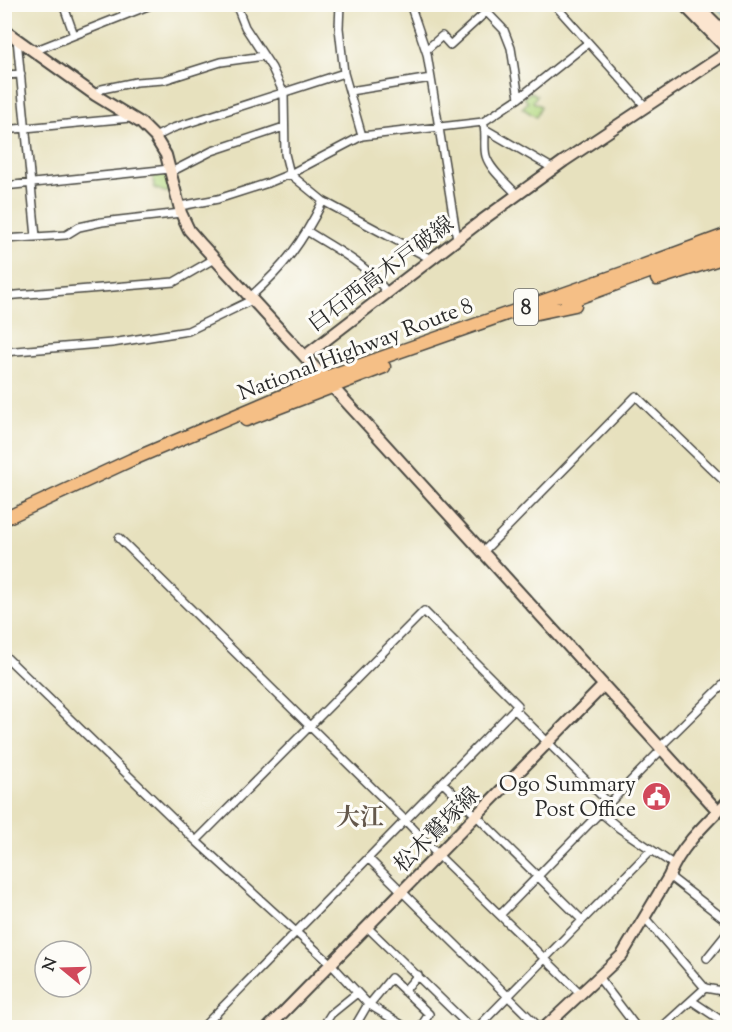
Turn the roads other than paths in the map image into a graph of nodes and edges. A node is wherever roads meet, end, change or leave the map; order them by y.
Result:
1 (63, 4) edge
2 (121, 4) edge
3 (153, 4) edge
4 (236, 4) edge
5 (340, 4) edge
6 (410, 4) edge
7 (479, 4) edge
8 (554, 4) edge
9 (683, 4) edge
10 (696, 4) edge
11 (486, 12) junction
12 (125, 15) junction
13 (4, 30) edge
14 (74, 35) junction
15 (728, 36) edge
16 (17, 39) junction
17 (588, 43) junction
18 (426, 50) junction
19 (34, 51) junction
20 (728, 51) edge
21 (264, 56) junction
22 (344, 73) junction
23 (21, 74) junction
24 (4, 75) edge
25 (431, 78) junction
26 (350, 91) junction
27 (284, 94) junction
28 (94, 96) junction
29 (519, 98) junction
30 (646, 107) junction
31 (133, 118) junction
32 (439, 126) junction
33 (484, 126) junction
34 (284, 127) junction
35 (27, 129) junction
36 (4, 130) edge
37 (362, 136) junction
38 (155, 137) junction
39 (554, 169) junction
40 (170, 170) junction
41 (290, 174) junction
42 (32, 183) junction
43 (4, 186) edge
44 (517, 195) junction
45 (323, 201) junction
46 (180, 210) junction
47 (728, 225) edge
48 (307, 231) junction
49 (728, 234) edge
50 (36, 237) junction
51 (4, 239) edge
52 (457, 239) junction
53 (728, 243) edge
54 (728, 256) edge
55 (214, 259) junction
56 (431, 259) junction
57 (387, 293) junction
58 (4, 296) edge
59 (251, 299) junction
60 (549, 299) junction
61 (528, 315) junction
62 (4, 352) edge
63 (309, 361) junction
64 (328, 382) junction
65 (728, 485) edge
66 (4, 519) edge
67 (4, 528) edge
68 (119, 538) dead end
69 (483, 552) junction
70 (4, 655) edge
71 (728, 680) edge
72 (603, 686) junction
73 (514, 709) junction
74 (309, 727) junction
75 (548, 744) junction
76 (660, 749) junction
77 (442, 783) junction
78 (728, 801) edge
79 (609, 803) junction
80 (718, 811) junction
81 (600, 812) junction
82 (476, 816) junction
83 (406, 821) junction
84 (196, 841) junction
85 (651, 850) junction
86 (437, 854) junction
87 (368, 858) junction
88 (673, 864) junction
89 (537, 876) junction
90 (669, 876) junction
91 (402, 891) junction
92 (501, 914) junction
93 (645, 918) junction
94 (582, 920) junction
95 (728, 921) edge
96 (367, 927) junction
97 (728, 932) edge
98 (295, 933) junction
99 (544, 958) junction
100 (707, 958) dead end
101 (331, 964) junction
102 (418, 975) junction
103 (599, 978) junction
104 (705, 988) junction
105 (404, 991) junction
106 (728, 992) edge
107 (357, 993) junction
108 (581, 994) junction
109 (509, 995) junction
110 (692, 1001) junction
111 (368, 1005) junction
112 (728, 1025) edge
113 (202, 1028) edge
114 (268, 1028) edge
115 (322, 1028) edge
116 (354, 1028) edge
117 (406, 1028) edge
118 (420, 1028) edge
119 (471, 1028) edge
120 (477, 1028) edge
121 (540, 1028) edge
122 (544, 1028) edge
123 (637, 1028) edge
124 (661, 1028) edge

1 - 14 street
2 - 12 street
3 - 12 street
4 - 21 street
5 - 22 street
6 - 18 street
7 - 11 street
8 - 17 street
9 - 20 main road
10 - 15 main road
11 - 18 street
11 - 29 street
12 - 14 street
13 - 16 main road
14 - 19 street
16 - 19 main road
16 - 23 street
17 - 29 street
17 - 30 street
18 - 25 street
19 - 28 main road
20 - 30 main road, 白石西高木戸破線
21 - 27 street
21 - 28 street
22 - 26 street
22 - 27 street
23 - 24 street
23 - 35 street
25 - 26 street
25 - 32 street
26 - 37 street
27 - 34 street
27 - 38 street
28 - 31 main road
29 - 33 street
30 - 39 main road, 白石西高木戸破線
31 - 35 street
31 - 38 main road
32 - 33 street
32 - 37 street
32 - 52 street
33 - 39 street
33 - 44 street
34 - 40 street
34 - 41 street
35 - 36 street
35 - 42 street
37 - 41 street
38 - 40 main road
39 - 44 main road, 白石西高木戸破線
40 - 42 street
40 - 46 main road
41 - 45 street
41 - 46 street
42 - 43 street
42 - 50 street
44 - 52 main road, 白石西高木戸破線
45 - 48 street
45 - 56 street
46 - 50 street
46 - 55 main road
47 - 60 highway
48 - 57 street
48 - 59 street
49 - 60 highway, National Highway Route 8 / 8
50 - 51 street
52 - 56 main road, 白石西高木戸破線
53 - 61 highway, National Highway Route 8 / 8
54 - 61 highway
55 - 58 street
55 - 59 main road
56 - 57 main road, 白石西高木戸破線
57 - 63 main road, 白石西高木戸破線
59 - 62 street
59 - 63 main road
60 - 64 highway, National Highway Route 8 / 8
61 - 64 highway, National Highway Route 8 / 8
63 - 64 main road, 白石西高木戸破線
64 - 66 highway, National Highway Route 8 / 8
64 - 67 highway, National Highway Route 8 / 8
64 - 69 main road, 白石西高木戸破線
65 - 69 street
68 - 74 street
69 - 72 main road, 白石西高木戸破線
70 - 84 street
71 - 76 street
72 - 75 main road, 松木鷲塚線
72 - 76 main road
73 - 74 street
73 - 75 street
73 - 77 street
74 - 83 street
74 - 84 street
75 - 79 street
75 - 82 main road, 松木鷲塚線
76 - 79 street
76 - 80 main road
77 - 82 street
77 - 83 street
78 - 80 main road
79 - 81 street
80 - 88 main road
81 - 85 street
81 - 89 street
82 - 86 main road, 松木鷲塚線
82 - 89 street
83 - 86 street
83 - 87 street
84 - 98 street
85 - 88 street
85 - 94 street
86 - 91 main road, 松木鷲塚線
86 - 92 street
87 - 91 street
87 - 98 street
88 - 90 main road
89 - 92 street
89 - 94 street
90 - 93 main road
90 - 95 street
91 - 96 main road, 松木鷲塚線
91 - 109 street
92 - 99 street
93 - 103 main road
93 - 104 street
94 - 99 street
96 - 101 main road, 松木鷲塚線
96 - 102 street
97 - 100 street
98 - 101 street
98 - 113 street
99 - 108 street
99 - 109 street
101 - 107 street
101 - 114 main road, 松木鷲塚線
102 - 105 street
102 - 119 street
103 - 108 main road
103 - 123 street
104 - 106 street
104 - 110 street
105 - 111 street
105 - 118 street
107 - 111 street
107 - 115 street
108 - 122 main road
109 - 120 street
109 - 121 street
110 - 112 street
110 - 124 street
111 - 116 street
111 - 117 street

